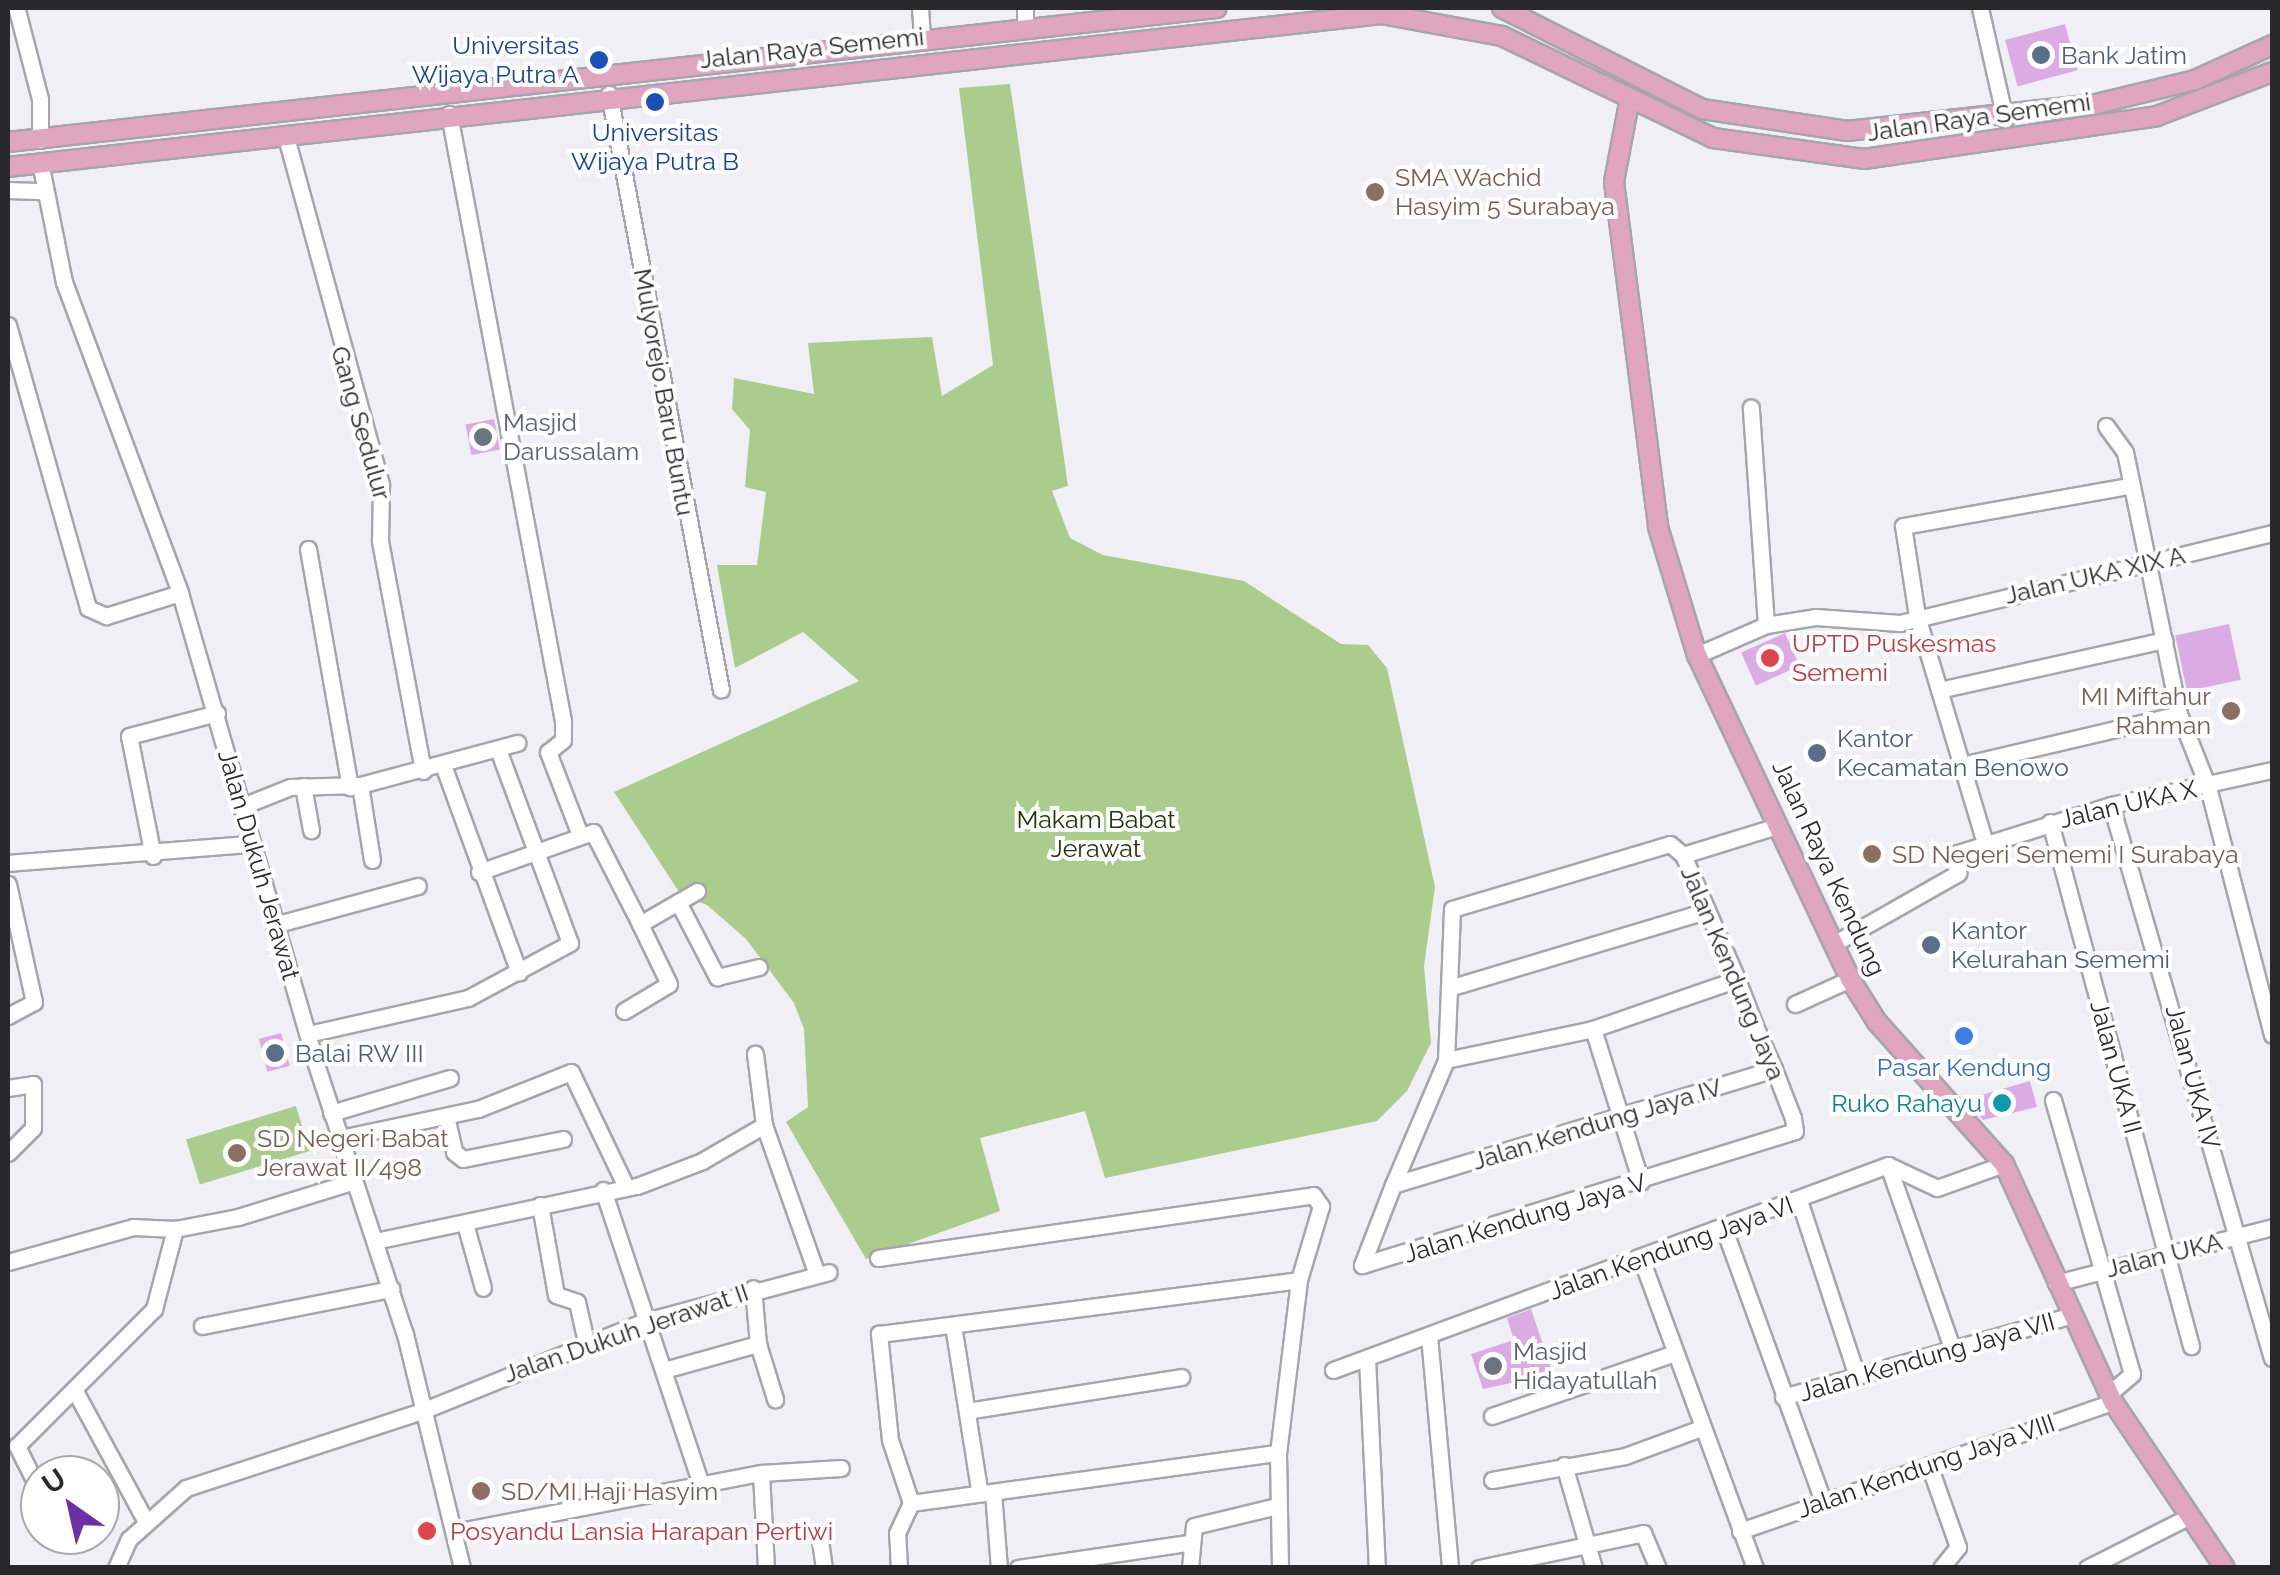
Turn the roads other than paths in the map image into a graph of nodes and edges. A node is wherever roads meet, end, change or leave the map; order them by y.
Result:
1 (920, 8) edge
2 (1025, 8) edge
3 (1217, 8) edge
4 (1502, 8) edge
5 (1980, 8) edge
6 (17, 10) edge
7 (1025, 28) junction
8 (972, 34) junction
9 (922, 38) junction
10 (2272, 45) edge
11 (974, 54) junction
12 (770, 56) junction
13 (2272, 72) edge
14 (775, 79) junction
15 (612, 103) junction
16 (1630, 103) junction
17 (2096, 104) junction
18 (2005, 118) junction
19 (450, 124) junction
20 (2101, 126) junction
21 (40, 140) junction
22 (8, 142) edge
23 (286, 147) junction
24 (8, 166) edge
25 (42, 182) junction
26 (8, 190) edge
27 (8, 324) edge
28 (1751, 408) dead end
29 (2106, 426) dead end
30 (2128, 486) junction
31 (2272, 533) edge
32 (308, 550) dead end
33 (2150, 562) junction
34 (180, 593) junction
35 (1917, 616) junction
36 (1766, 625) junction
37 (2165, 640) junction
38 (1697, 656) junction
39 (720, 690) dead end
40 (1940, 690) junction
41 (217, 713) junction
42 (2179, 714) junction
43 (517, 742) dead end
44 (498, 749) junction
45 (444, 765) junction
46 (1962, 765) junction
47 (423, 770) junction
48 (2272, 771) edge
49 (303, 786) junction
50 (355, 786) junction
51 (2208, 786) junction
52 (2111, 805) junction
53 (240, 807) junction
54 (2050, 822) junction
55 (1777, 826) junction
56 (310, 830) dead end
57 (580, 836) junction
58 (1985, 842) junction
59 (250, 844) junction
60 (540, 851) junction
61 (1683, 855) junction
62 (153, 856) junction
63 (372, 860) dead end
64 (8, 862) edge
65 (479, 872) junction
66 (8, 884) edge
67 (418, 886) dead end
68 (697, 891) dead end
69 (678, 902) junction
70 (1706, 911) junction
71 (640, 924) junction
72 (274, 925) junction
73 (13, 936) edge
74 (1834, 943) junction
75 (759, 968) dead end
76 (519, 973) junction
77 (1737, 979) junction
78 (1850, 979) junction
79 (1448, 988) junction
80 (1795, 1004) dead end
81 (624, 1011) dead end
82 (8, 1016) edge
83 (1593, 1029) junction
84 (308, 1034) junction
85 (2272, 1035) edge
86 (755, 1054) dead end
87 (1446, 1060) junction
88 (1774, 1069) junction
89 (450, 1078) dead end
90 (8, 1088) edge
91 (2053, 1100) dead end
92 (331, 1113) junction
93 (1625, 1114) junction
94 (446, 1116) junction
95 (764, 1124) junction
96 (1796, 1127) joint
97 (340, 1138) junction
98 (563, 1139) dead end
99 (8, 1153) edge
100 (2004, 1164) junction
101 (1888, 1165) junction
102 (354, 1181) junction
103 (1642, 1182) junction
104 (1393, 1185) junction
105 (626, 1187) junction
106 (603, 1190) junction
107 (1800, 1200) junction
108 (540, 1205) junction
109 (466, 1227) junction
110 (2272, 1227) edge
111 (175, 1229) junction
112 (1724, 1229) junction
113 (2236, 1237) junction
114 (375, 1241) junction
115 (2167, 1254) junction
116 (878, 1258) dead end
117 (1642, 1261) junction
118 (8, 1263) edge
119 (2100, 1272) junction
120 (1299, 1280) junction
121 (2056, 1283) junction
122 (391, 1288) junction
123 (483, 1288) dead end
124 (754, 1288) junction
125 (2070, 1316) junction
126 (646, 1321) junction
127 (953, 1324) junction
128 (202, 1326) dead end
129 (1429, 1336) junction
130 (586, 1342) junction
131 (758, 1344) junction
132 (2191, 1346) dead end
133 (1952, 1348) junction
134 (1675, 1353) junction
135 (1367, 1358) junction
136 (2272, 1358) edge
137 (664, 1370) junction
138 (1332, 1370) dead end
139 (1857, 1376) junction
140 (1181, 1377) dead end
141 (74, 1391) junction
142 (1784, 1397) junction
143 (2111, 1398) junction
144 (774, 1399) dead end
145 (427, 1409) junction
146 (967, 1412) junction
147 (1492, 1416) dead end
148 (1701, 1428) junction
149 (1278, 1453) junction
150 (22, 1455) edge
151 (1564, 1465) junction
152 (1929, 1465) junction
153 (841, 1468) dead end
154 (761, 1474) junction
155 (1492, 1480) dead end
156 (704, 1490) junction
157 (986, 1491) junction
158 (1823, 1501) junction
159 (911, 1502) junction
160 (1277, 1506) junction
161 (2190, 1516) junction
162 (146, 1522) junction
163 (459, 1531) junction
164 (1740, 1531) junction
165 (820, 1540) dead end
166 (1188, 1543) junction
167 (1589, 1544) junction
168 (1520, 1564) edge
169 (116, 1568) edge
170 (462, 1568) edge
171 (766, 1568) edge
172 (824, 1568) edge
173 (899, 1568) edge
174 (998, 1568) edge
175 (1018, 1568) edge
176 (1190, 1568) edge
177 (1280, 1568) edge
178 (1377, 1568) edge
179 (1450, 1568) edge
180 (1480, 1568) edge
181 (1594, 1568) edge
182 (1658, 1568) edge
183 (1755, 1568) edge
184 (1941, 1568) edge
185 (2087, 1568) edge
186 (2225, 1568) edge

1 - 9 street
2 - 7 street
3 - 7 main road, Jalan Raya Sememi
4 - 18 main road, Jalan Raya Sememi
5 - 18 street
6 - 21 street
7 - 8 main road, Jalan Raya Sememi
8 - 9 main road, Jalan Raya Sememi
8 - 11 main road
9 - 12 main road, Jalan Raya Sememi
10 - 17 main road, Jalan Raya Sememi
11 - 14 main road, Jalan Raya Sememi
11 - 16 main road, Jalan Raya Sememi
12 - 14 main road
12 - 21 main road, Jalan Raya Sememi
13 - 20 main road, Jalan Raya Sememi
14 - 15 main road, Jalan Raya Sememi
15 - 19 main road, Jalan Raya Sememi
15 - 39 street, Mulyorejo Baru Buntu
16 - 20 main road, Jalan Raya Sememi
16 - 38 main road, Jalan Raya Kendung
17 - 18 main road, Jalan Raya Sememi
17 - 20 main road
19 - 23 main road, Jalan Raya Sememi
19 - 57 street
21 - 22 main road, Jalan Raya Sememi
23 - 25 main road, Jalan Raya Sememi
23 - 47 street, Gang Sedulur
24 - 25 main road, Jalan Raya Sememi
25 - 26 street
25 - 34 street, Jalan Dukuh Jerawat
27 - 34 street
28 - 36 street
29 - 30 street
30 - 33 street
30 - 35 street
31 - 33 street, Jalan UKA XIX A
32 - 50 street
33 - 35 street, Jalan UKA XIX A
33 - 37 street
34 - 41 street, Jalan Dukuh Jerawat
35 - 36 street, Jalan UKA XIX A
35 - 40 street
36 - 38 street, Jalan UKA XIX A
37 - 40 street
37 - 42 street
38 - 55 main road, Jalan Raya Kendung
40 - 46 street
41 - 53 street, Jalan Dukuh Jerawat
41 - 62 street
42 - 46 street
42 - 51 street
43 - 44 street
44 - 45 street
44 - 60 street
45 - 47 street
45 - 65 street
46 - 58 street
47 - 50 street
48 - 51 street, Jalan UKA X
49 - 50 street
49 - 53 street
49 - 56 street
50 - 63 street
51 - 52 street, Jalan UKA X
51 - 85 street
52 - 54 street, Jalan UKA X
52 - 113 street, Jalan UKA IV
53 - 59 street, Jalan Dukuh Jerawat
54 - 58 street, Jalan UKA X
54 - 115 street, Jalan UKA II
55 - 61 street, Jalan Kendung Jaya
55 - 74 main road, Jalan Raya Kendung
57 - 60 street
57 - 71 street
58 - 74 street
59 - 62 street
59 - 72 street, Jalan Dukuh Jerawat
60 - 65 street
60 - 76 street
61 - 70 street, Jalan Kendung Jaya
61 - 79 street
62 - 64 street
65 - 76 street
66 - 73 street
67 - 72 street
68 - 69 street
69 - 71 street
69 - 75 street
70 - 77 street, Jalan Kendung Jaya
70 - 79 street
71 - 81 street
72 - 84 street, Jalan Dukuh Jerawat
73 - 82 street
74 - 78 main road, Jalan Raya Kendung
76 - 84 street
77 - 83 street
77 - 88 street, Jalan Kendung Jaya
78 - 80 street
78 - 100 main road, Jalan Raya Kendung
79 - 87 street
83 - 87 street
83 - 93 street
84 - 92 street, Jalan Dukuh Jerawat
86 - 95 street
87 - 104 street
88 - 93 street, Jalan Kendung Jaya IV
88 - 96 street, Jalan Kendung Jaya
89 - 92 street
90 - 99 street
91 - 119 street
92 - 97 street, Jalan Dukuh Jerawat
93 - 103 street
93 - 104 street, Jalan Kendung Jaya IV
94 - 97 street
94 - 98 street
94 - 105 street
95 - 105 street
95 - 124 street, Jalan Dukuh Jerawat II
96 - 103 street, Jalan Kendung Jaya V
97 - 102 street, Jalan Dukuh Jerawat
100 - 101 street
100 - 121 main road, Jalan Raya Kendung
101 - 107 street, Jalan Kendung Jaya VI
101 - 133 street
102 - 111 street
102 - 114 street, Jalan Dukuh Jerawat
103 - 104 street, Jalan Kendung Jaya V
105 - 106 street
106 - 108 street
106 - 126 street
107 - 112 street, Jalan Kendung Jaya VI
107 - 139 street
108 - 109 street
108 - 130 street
109 - 114 street
109 - 123 street
110 - 113 street, Jalan UKA
111 - 118 street
111 - 141 street
112 - 117 street, Jalan Kendung Jaya VI
112 - 142 street
113 - 115 street, Jalan UKA
113 - 136 street, Jalan UKA IV
114 - 122 street, Jalan Dukuh Jerawat
115 - 119 street, Jalan UKA
115 - 132 street, Jalan UKA II
116 - 120 street
117 - 129 street, Jalan Kendung Jaya VI
117 - 134 street
119 - 121 street, Jalan UKA
119 - 143 street
120 - 127 street
120 - 149 street
121 - 125 main road, Jalan Raya Kendung
122 - 128 street
122 - 145 street, Jalan Dukuh Jerawat
124 - 126 street, Jalan Dukuh Jerawat II
124 - 131 street
125 - 133 street, Jalan Kendung Jaya VII
125 - 143 main road, Jalan Raya Kendung
126 - 130 street, Jalan Dukuh Jerawat II
126 - 137 street
127 - 146 street
127 - 159 street
129 - 135 street, Jalan Kendung Jaya VI
129 - 179 street
130 - 145 street, Jalan Dukuh Jerawat II
131 - 137 street
131 - 144 street
133 - 139 street, Jalan Kendung Jaya VII
134 - 147 street
134 - 148 street
135 - 138 street, Jalan Kendung Jaya VI
135 - 178 street
137 - 156 street
139 - 142 street, Jalan Kendung Jaya VII
140 - 146 street
141 - 150 street
141 - 162 street
142 - 158 street
143 - 152 street, Jalan Kendung Jaya VIII
143 - 161 main road, Jalan Raya Kendung
145 - 162 street, Jalan Dukuh Jerawat II
145 - 163 street, Jalan Dukuh Jerawat
146 - 157 street
148 - 151 street
148 - 164 street
149 - 157 street
149 - 160 street
151 - 155 street
151 - 167 street
152 - 158 street, Jalan Kendung Jaya VIII
152 - 184 street
153 - 154 street
154 - 156 street
154 - 171 street
156 - 163 street
157 - 159 street
157 - 174 street
158 - 164 street, Jalan Kendung Jaya VIII
159 - 173 street
160 - 166 street
160 - 177 street
161 - 185 street
161 - 186 main road, Jalan Raya Kendung
162 - 169 street, Jalan Dukuh Jerawat II
163 - 170 street, Jalan Dukuh Jerawat
164 - 183 street
165 - 172 street
166 - 175 street
166 - 176 street
167 - 168 street
167 - 181 street
167 - 182 street
168 - 180 street

